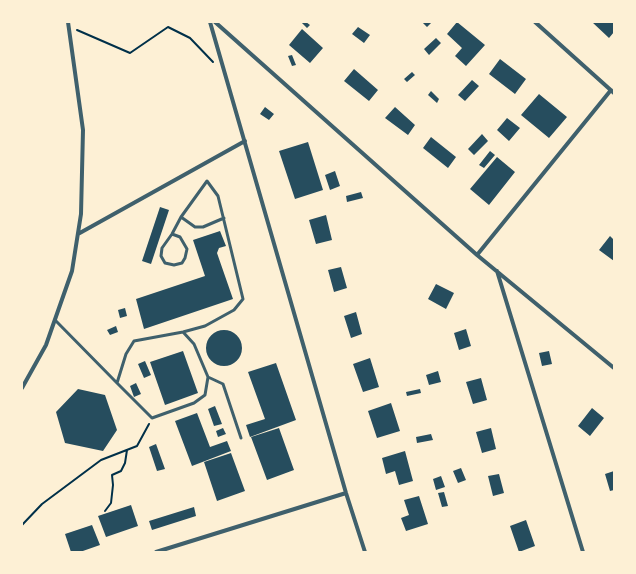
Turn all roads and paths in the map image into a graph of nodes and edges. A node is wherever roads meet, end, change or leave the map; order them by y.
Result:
1 (210, 22) edge
2 (215, 22) edge
3 (534, 22) edge
4 (68, 24) edge
5 (225, 74) junction
6 (612, 91) edge
7 (245, 141) junction
8 (181, 217) junction
9 (224, 218) junction
10 (78, 234) junction
11 (172, 234) junction
12 (477, 255) junction
13 (496, 271) junction
14 (55, 320) junction
15 (183, 332) junction
16 (614, 368) edge
17 (208, 377) junction
18 (117, 383) junction
19 (22, 388) edge
20 (152, 418) junction
21 (242, 438) dead end
22 (127, 450) junction
23 (346, 493) junction
24 (105, 512) dead end
25 (22, 525) edge
26 (156, 552) edge
27 (365, 552) edge
28 (583, 552) edge

1 - 5 street
2 - 12 street
3 - 6 street
4 - 5 path
4 - 10 street
5 - 7 street
6 - 12 street
7 - 10 street
7 - 23 street
8 - 9 lane
8 - 9 lane
8 - 11 lane
9 - 15 lane
10 - 14 street
11 - 11 lane
12 - 13 street
13 - 16 street
13 - 28 street
14 - 18 lane
14 - 19 street
15 - 17 lane
15 - 18 lane
17 - 20 lane
17 - 21 lane
18 - 20 lane
20 - 22 path
22 - 24 path
22 - 25 path
23 - 26 street
23 - 27 street

